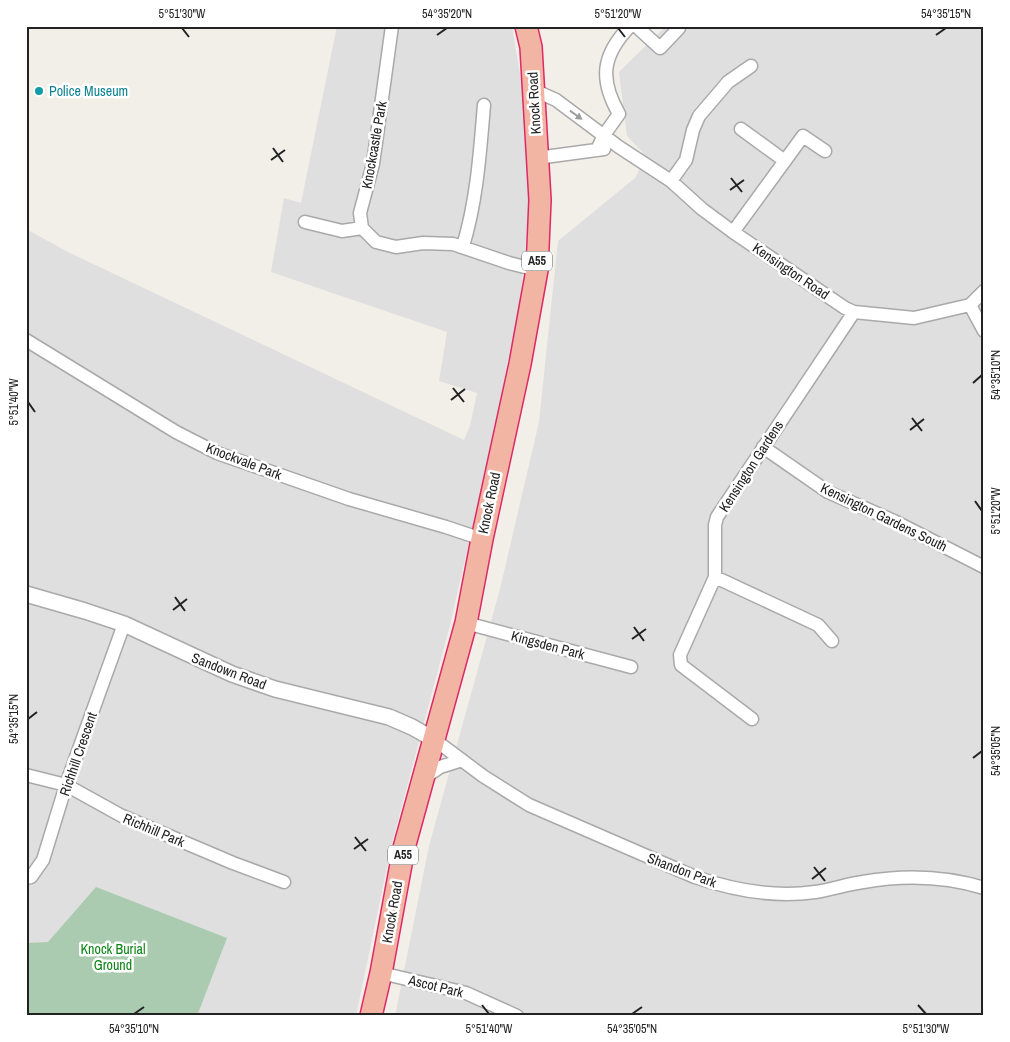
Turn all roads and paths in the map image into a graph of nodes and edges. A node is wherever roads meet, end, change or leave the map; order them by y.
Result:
1 (392, 26) edge
2 (526, 26) edge
3 (630, 26) edge
4 (636, 26) edge
5 (679, 28) dead end
6 (751, 66) dead end
7 (534, 90) junction
8 (484, 105) dead end
9 (741, 129) dead end
10 (604, 135) junction
11 (619, 147) junction
12 (597, 150) junction
13 (825, 151) dead end
14 (538, 158) junction
15 (785, 160) junction
16 (671, 181) junction
17 (305, 222) dead end
18 (362, 228) junction
19 (733, 232) junction
20 (463, 246) junction
21 (537, 270) junction
22 (984, 290) edge
23 (970, 305) junction
24 (854, 312) junction
25 (984, 331) edge
26 (26, 340) edge
27 (763, 447) junction
28 (482, 539) junction
29 (984, 567) edge
30 (715, 577) junction
31 (26, 594) edge
32 (466, 623) junction
33 (124, 624) junction
34 (832, 641) dead end
35 (631, 667) dead end
36 (752, 719) dead end
37 (435, 740) junction
38 (462, 760) junction
39 (26, 775) edge
40 (424, 778) junction
41 (66, 785) junction
42 (26, 878) edge
43 (284, 882) dead end
44 (984, 888) edge
45 (381, 973) junction
46 (503, 1012) edge
47 (371, 1016) edge
48 (376, 1016) edge
49 (517, 1016) edge

1 - 18 street, Knockcastle Park
2 - 7 highway, Knock Road / A55
3 - 10 street
4 - 5 street
6 - 16 street
7 -> 10 street, Kensington Road
7 - 14 highway, Knock Road / A55
8 - 20 street
9 - 15 street
10 - 11 street, Kensington Road
10 - 12 street
11 - 12 street
11 - 16 street, Kensington Road
12 - 14 street
13 - 15 street
14 - 21 highway, Knock Road / A55
15 - 19 street
16 - 19 street, Kensington Road
17 - 18 street
18 - 20 street
19 - 24 street, Kensington Road
20 - 21 street
21 - 28 highway, Knock Road / A55
22 - 23 street
23 - 24 street, Kensington Road
23 - 25 street
24 - 27 street, Kensington Gardens
26 - 28 street, Knockvale Park
27 - 29 street, Kensington Gardens South
27 - 30 street, Kensington Gardens
28 - 32 highway, Knock Road / A55
30 - 34 street
30 - 36 street, Kensington Gardens
31 - 33 street, Sandown Road
32 - 35 street, Kingsden Park
32 - 37 highway, Knock Road / A55
33 - 37 street, Sandown Road
33 - 41 street, Richhill Crescent
37 - 38 street, Shandon Park
37 - 40 highway, Knock Road / A55
38 - 40 street
38 - 44 street, Shandon Park
39 - 41 street, Richhill Park
40 - 45 highway, Knock Road / A55
41 - 42 street, Richhill Crescent
41 - 43 street, Richhill Park
45 - 46 street, Ascot Park
45 - 47 highway, Knock Road / A55
45 - 48 highway, Knock Road / A55
46 - 49 street, Ascot Park

